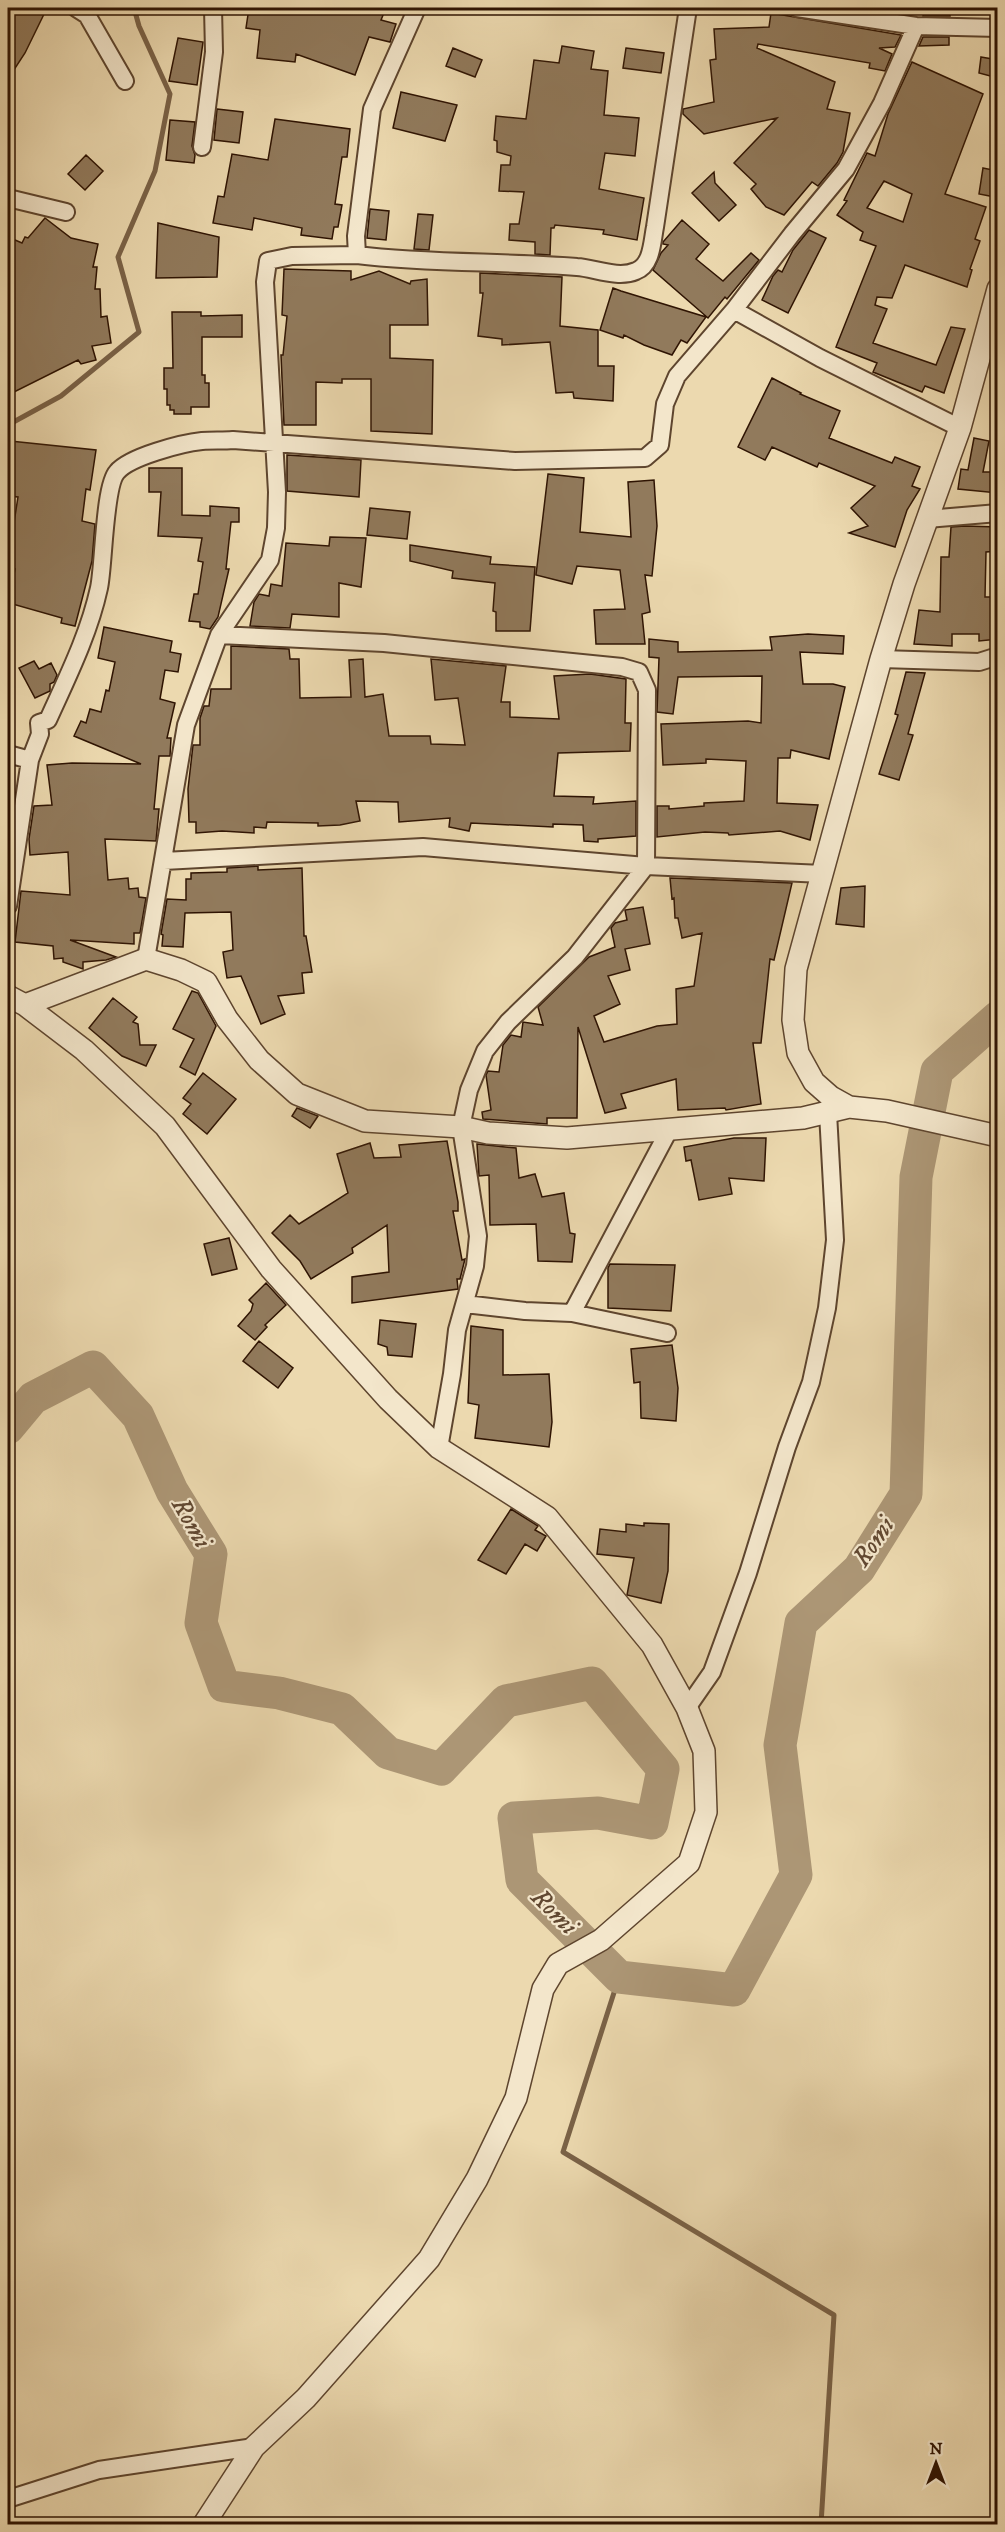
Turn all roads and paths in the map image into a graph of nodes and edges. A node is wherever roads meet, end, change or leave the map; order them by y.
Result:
1 (76, 8) edge
2 (213, 8) edge
3 (417, 8) edge
4 (688, 8) edge
5 (797, 8) edge
6 (916, 26) junction
7 (998, 28) edge
8 (125, 81) dead end
9 (202, 147) dead end
10 (8, 198) edge
11 (66, 212) dead end
12 (357, 255) junction
13 (998, 290) edge
14 (734, 310) junction
15 (960, 428) junction
16 (274, 444) junction
17 (998, 513) edge
18 (927, 519) junction
19 (219, 634) junction
20 (998, 656) edge
21 (881, 659) junction
22 (8, 754) edge
23 (30, 760) junction
24 (164, 861) junction
25 (646, 866) junction
26 (823, 874) junction
27 (8, 906) edge
28 (146, 959) junction
29 (16, 1001) edge
30 (838, 1110) junction
31 (461, 1127) junction
32 (668, 1132) junction
33 (998, 1136) edge
34 (465, 1304) junction
35 (572, 1313) junction
36 (667, 1333) dead end
37 (439, 1448) junction
38 (687, 1708) junction
39 (255, 2447) junction
40 (8, 2499) edge
41 (204, 2524) edge

1 - 8 street
2 - 9 street
3 - 12 street
4 - 12 street
5 - 6 street
6 - 7 street
6 - 14 street
10 - 11 street
12 - 16 street
13 - 15 street
14 - 15 street
14 - 16 street
15 - 18 street
16 - 19 street
16 - 23 street
17 - 18 street
18 - 21 street
19 - 24 street
19 - 25 street
20 - 21 street
21 - 26 street
22 - 23 street
23 - 27 street
24 - 25 street
24 - 28 street
25 - 26 street
25 - 31 street
26 - 30 street
28 - 29 street
28 - 31 street
29 - 37 street
30 - 32 street
30 - 33 street
30 - 38 street
31 - 32 street
31 - 34 street
32 - 35 street
34 - 35 street
34 - 37 street
35 - 36 street
37 - 38 street
38 - 39 street
39 - 40 street
39 - 41 street

